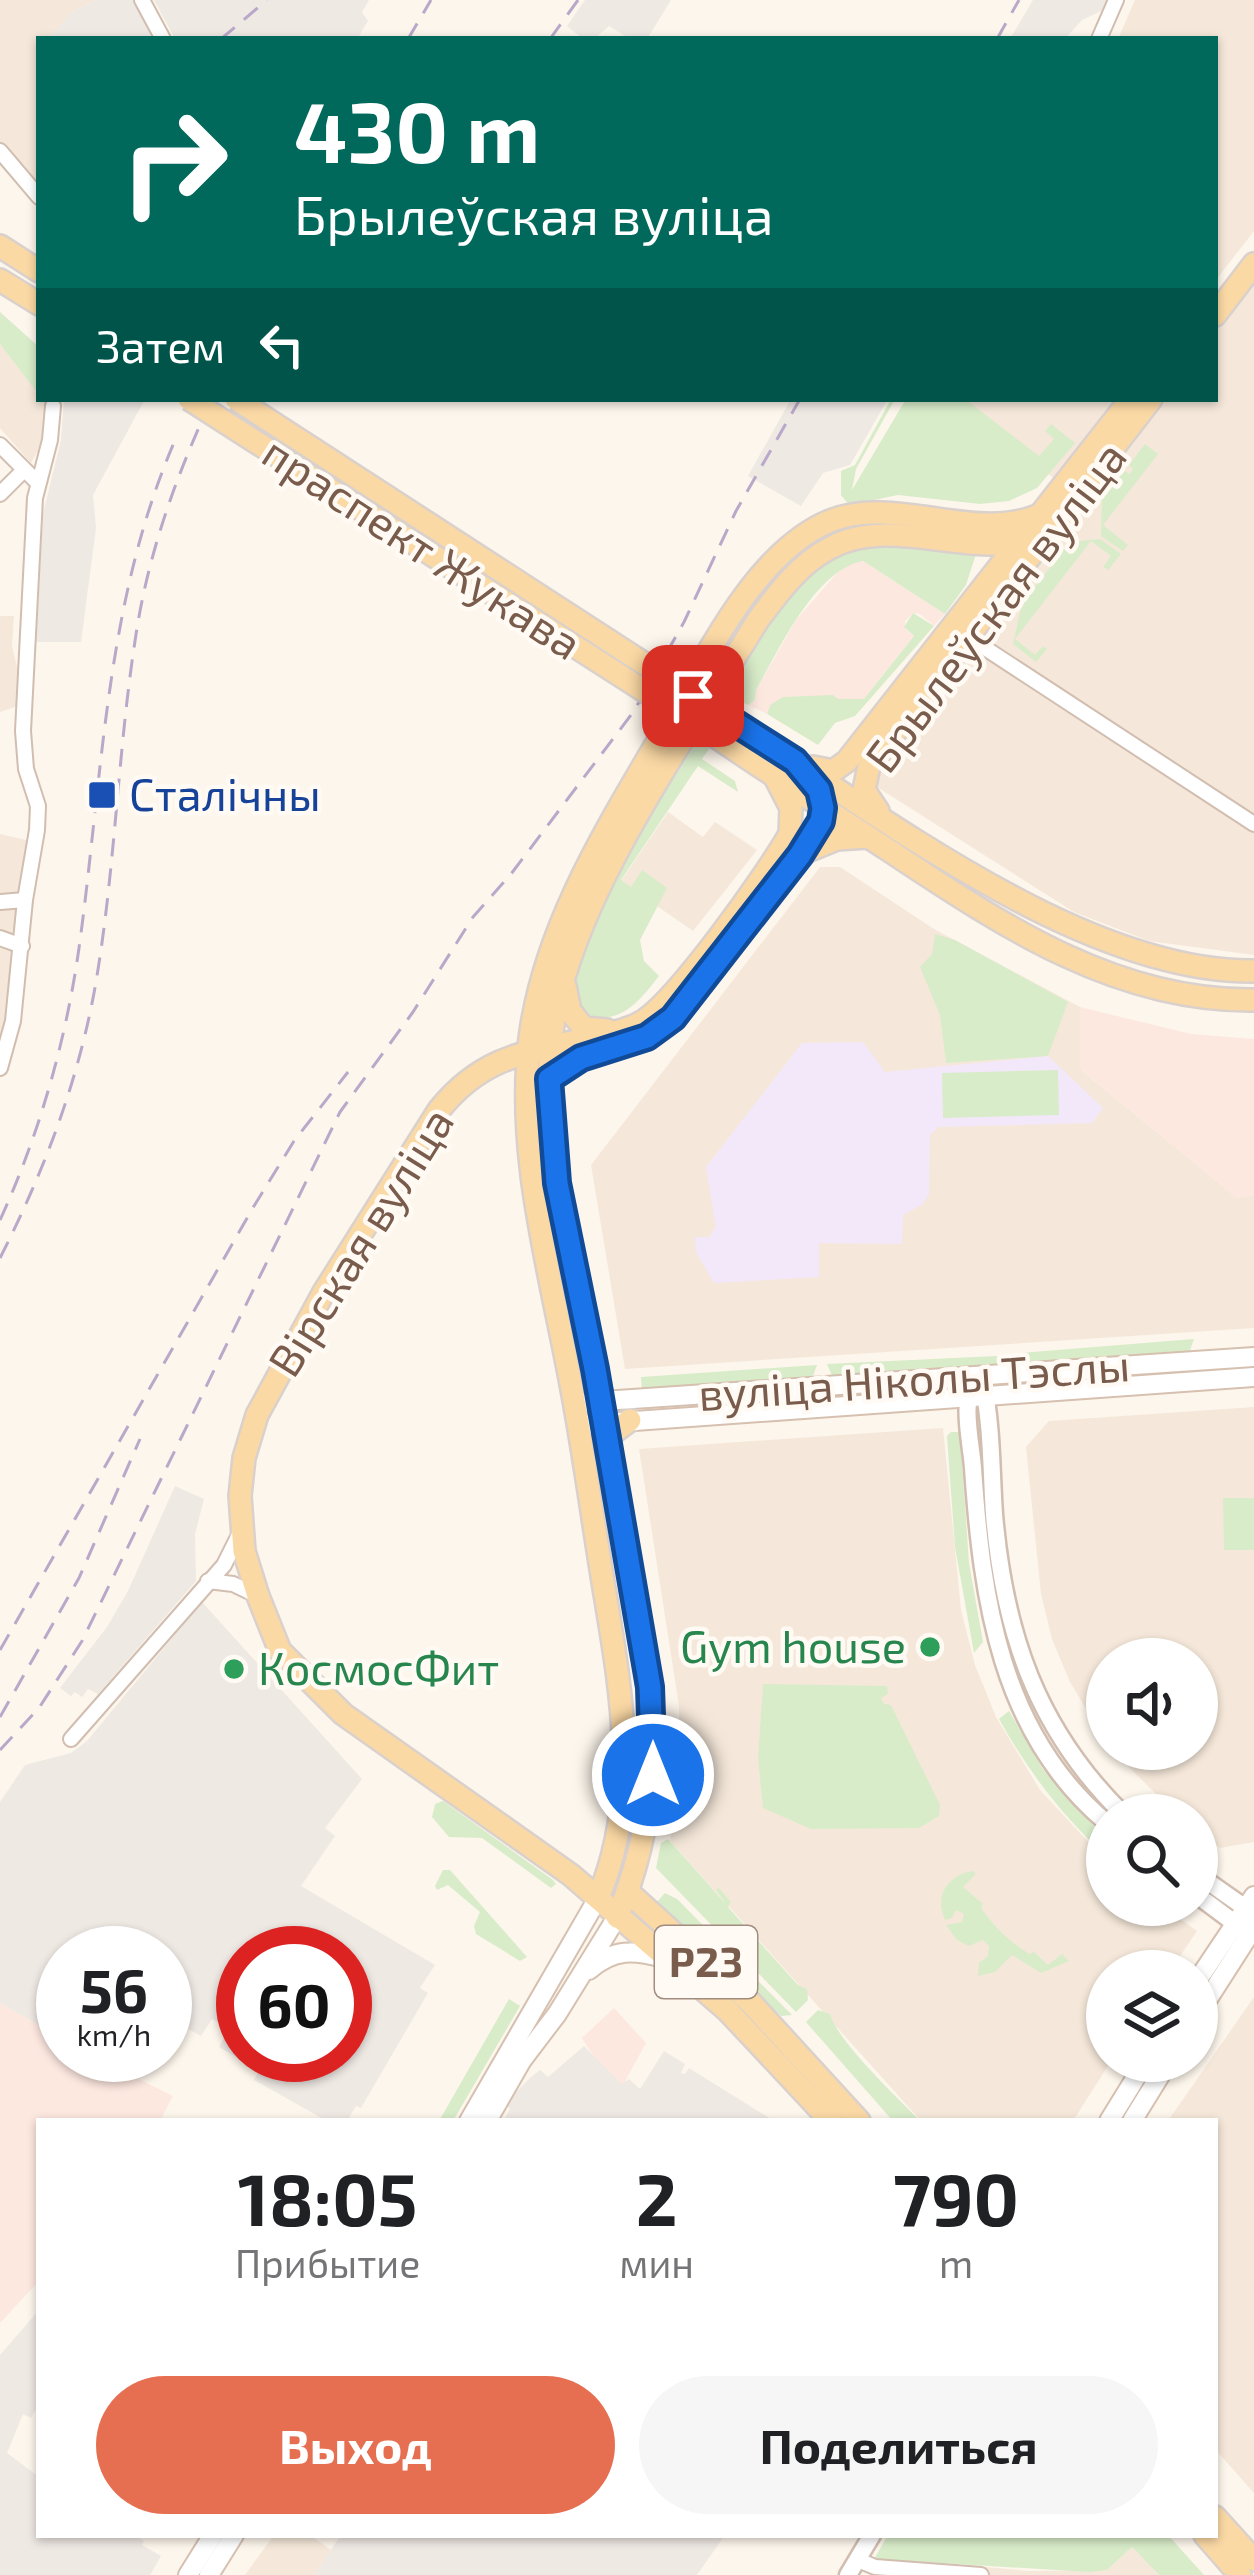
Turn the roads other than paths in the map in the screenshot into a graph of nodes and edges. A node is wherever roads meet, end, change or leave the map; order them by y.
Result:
1 (142, 0) edge
2 (1116, 0) edge
3 (161, 36) edge
4 (1100, 36) edge
5 (0, 151) edge
6 (36, 193) edge
7 (1254, 244) edge
8 (0, 246) edge
9 (1254, 264) edge
10 (36, 269) edge
11 (0, 280) edge
12 (36, 302) edge
13 (1218, 304) edge
14 (1218, 305) edge
15 (194, 402) edge
16 (240, 402) edge
17 (1130, 402) edge
18 (1148, 402) edge
19 (53, 406) dead end
20 (0, 445) edge
21 (23, 471) junction
22 (38, 483) junction
23 (0, 494) edge
24 (1000, 523) junction
25 (1044, 523) junction
26 (1019, 540) junction
27 (989, 545) junction
28 (1006, 573) junction
29 (961, 632) junction
30 (725, 729) junction
31 (795, 761) junction
32 (775, 777) junction
33 (823, 808) junction
34 (882, 816) junction
35 (1254, 824) edge
36 (868, 837) junction
37 (800, 855) junction
38 (26, 900) junction
39 (0, 902) edge
40 (0, 938) edge
41 (22, 946) junction
42 (1254, 971) edge
43 (564, 983) junction
44 (1254, 1000) edge
45 (631, 1028) junction
46 (540, 1048) junction
47 (0, 1068) edge
48 (549, 1079) junction
49 (1254, 1357) edge
50 (976, 1377) junction
51 (1254, 1377) edge
52 (976, 1397) junction
53 (604, 1408) junction
54 (577, 1414) junction
55 (630, 1420) joint
56 (241, 1531) junction
57 (630, 1574) junction
58 (602, 1579) junction
59 (208, 1581) junction
60 (257, 1597) junction
61 (71, 1739) dead end
62 (1106, 1794) edge
63 (1086, 1799) edge
64 (628, 1892) junction
65 (1218, 1893) edge
66 (598, 1898) junction
67 (1218, 1905) edge
68 (617, 1916) junction
69 (1249, 1920) edge
70 (1218, 1956) edge
71 (664, 1958) junction
72 (1218, 1978) edge
73 (577, 1982) junction
74 (1133, 2082) edge
75 (1156, 2082) edge
76 (471, 2118) edge
77 (489, 2118) edge
78 (828, 2118) edge
79 (856, 2118) edge
80 (1111, 2118) edge
81 (1134, 2118) edge
82 (1218, 2521) edge
83 (211, 2538) edge
84 (232, 2538) edge
85 (870, 2538) edge
86 (1208, 2538) edge
87 (1254, 2560) edge
88 (853, 2567) edge
89 (188, 2575) edge
90 (209, 2575) edge
91 (981, 2575) edge
92 (1240, 2575) edge

1 - 3 street
2 - 4 street
5 - 6 street
7 - 13 main road
8 - 10 main road
9 - 14 main road
11 - 12 main road
15 - 30 main road, праспект Жукава, bridge
16 - 30 main road, праспект Жукава, bridge
17 - 25 main road, Брылеўская вуліца
18 - 25 main road, Брылеўская вуліца
19 - 22 street
20 - 21 street
21 - 22 street
21 - 23 street
22 - 38 street
24 - 25 main road, Р23
24 - 26 main road
24 - 46 main road, Р23
25 - 26 main road, Брылеўская вуліца
25 - 28 main road, Брылеўская вуліца
26 - 27 main road, Р23
26 - 28 main road, Брылеўская вуліца
27 - 28 main road
27 - 43 main road, Р23
28 - 29 main road, Брылеўская вуліца
29 - 31 main road, Брылеўская вуліца
29 - 34 main road, Брылеўская вуліца
29 - 35 street
30 - 31 main road, праспект Жукава
30 - 32 main road, праспект Жукава
31 - 33 main road, Брылеўская вуліца
31 - 34 main road, праспект Жукава
32 - 33 main road, праспект Жукава
32 - 45 main road
33 - 36 main road, праспект Жукава
33 - 37 main road, Брылеўская вуліца
34 - 42 main road, праспект Жукава
36 - 37 main road, Брылеўская вуліца
36 - 44 main road, праспект Жукава
37 - 48 main road, Брылеўская вуліца
38 - 39 street
38 - 41 street
40 - 41 street
41 - 47 street
43 - 45 main road
43 - 46 main road, Р23
45 - 46 main road
46 - 48 main road, Р23
46 - 54 main road, Р23
46 - 56 main road, Вірская вуліца
48 - 53 main road, Р23
49 - 50 main road, вуліца Ніколы Тэслы
50 - 52 street
50 - 53 main road, вуліца Ніколы Тэслы
51 - 52 main road, вуліца Ніколы Тэслы
52 - 55 main road, вуліца Ніколы Тэслы
52 - 62 street
52 - 63 street
53 - 54 main road, вуліца Ніколы Тэслы
53 - 55 main road
53 - 57 main road, Р23
54 - 58 main road, Р23
56 - 59 street
56 - 60 main road, Вірская вуліца
57 - 58 main road
57 - 64 main road, Р23
58 - 66 main road, Р23
59 - 60 street
59 - 61 street
60 - 66 main road, Вірская вуліца
64 - 68 main road
64 - 79 main road, Р23
65 - 69 street
66 - 68 main road, Вірская вуліца / Р23
66 - 76 main road
67 - 69 street
68 - 71 main road, Р23
68 - 73 main road
69 - 70 main road
69 - 72 main road
71 - 73 main road
71 - 78 main road, Р23
73 - 77 main road
74 - 80 main road
75 - 81 main road
82 - 87 main road
83 - 89 main road
84 - 90 main road
85 - 88 street
86 - 92 main road
88 - 91 street

